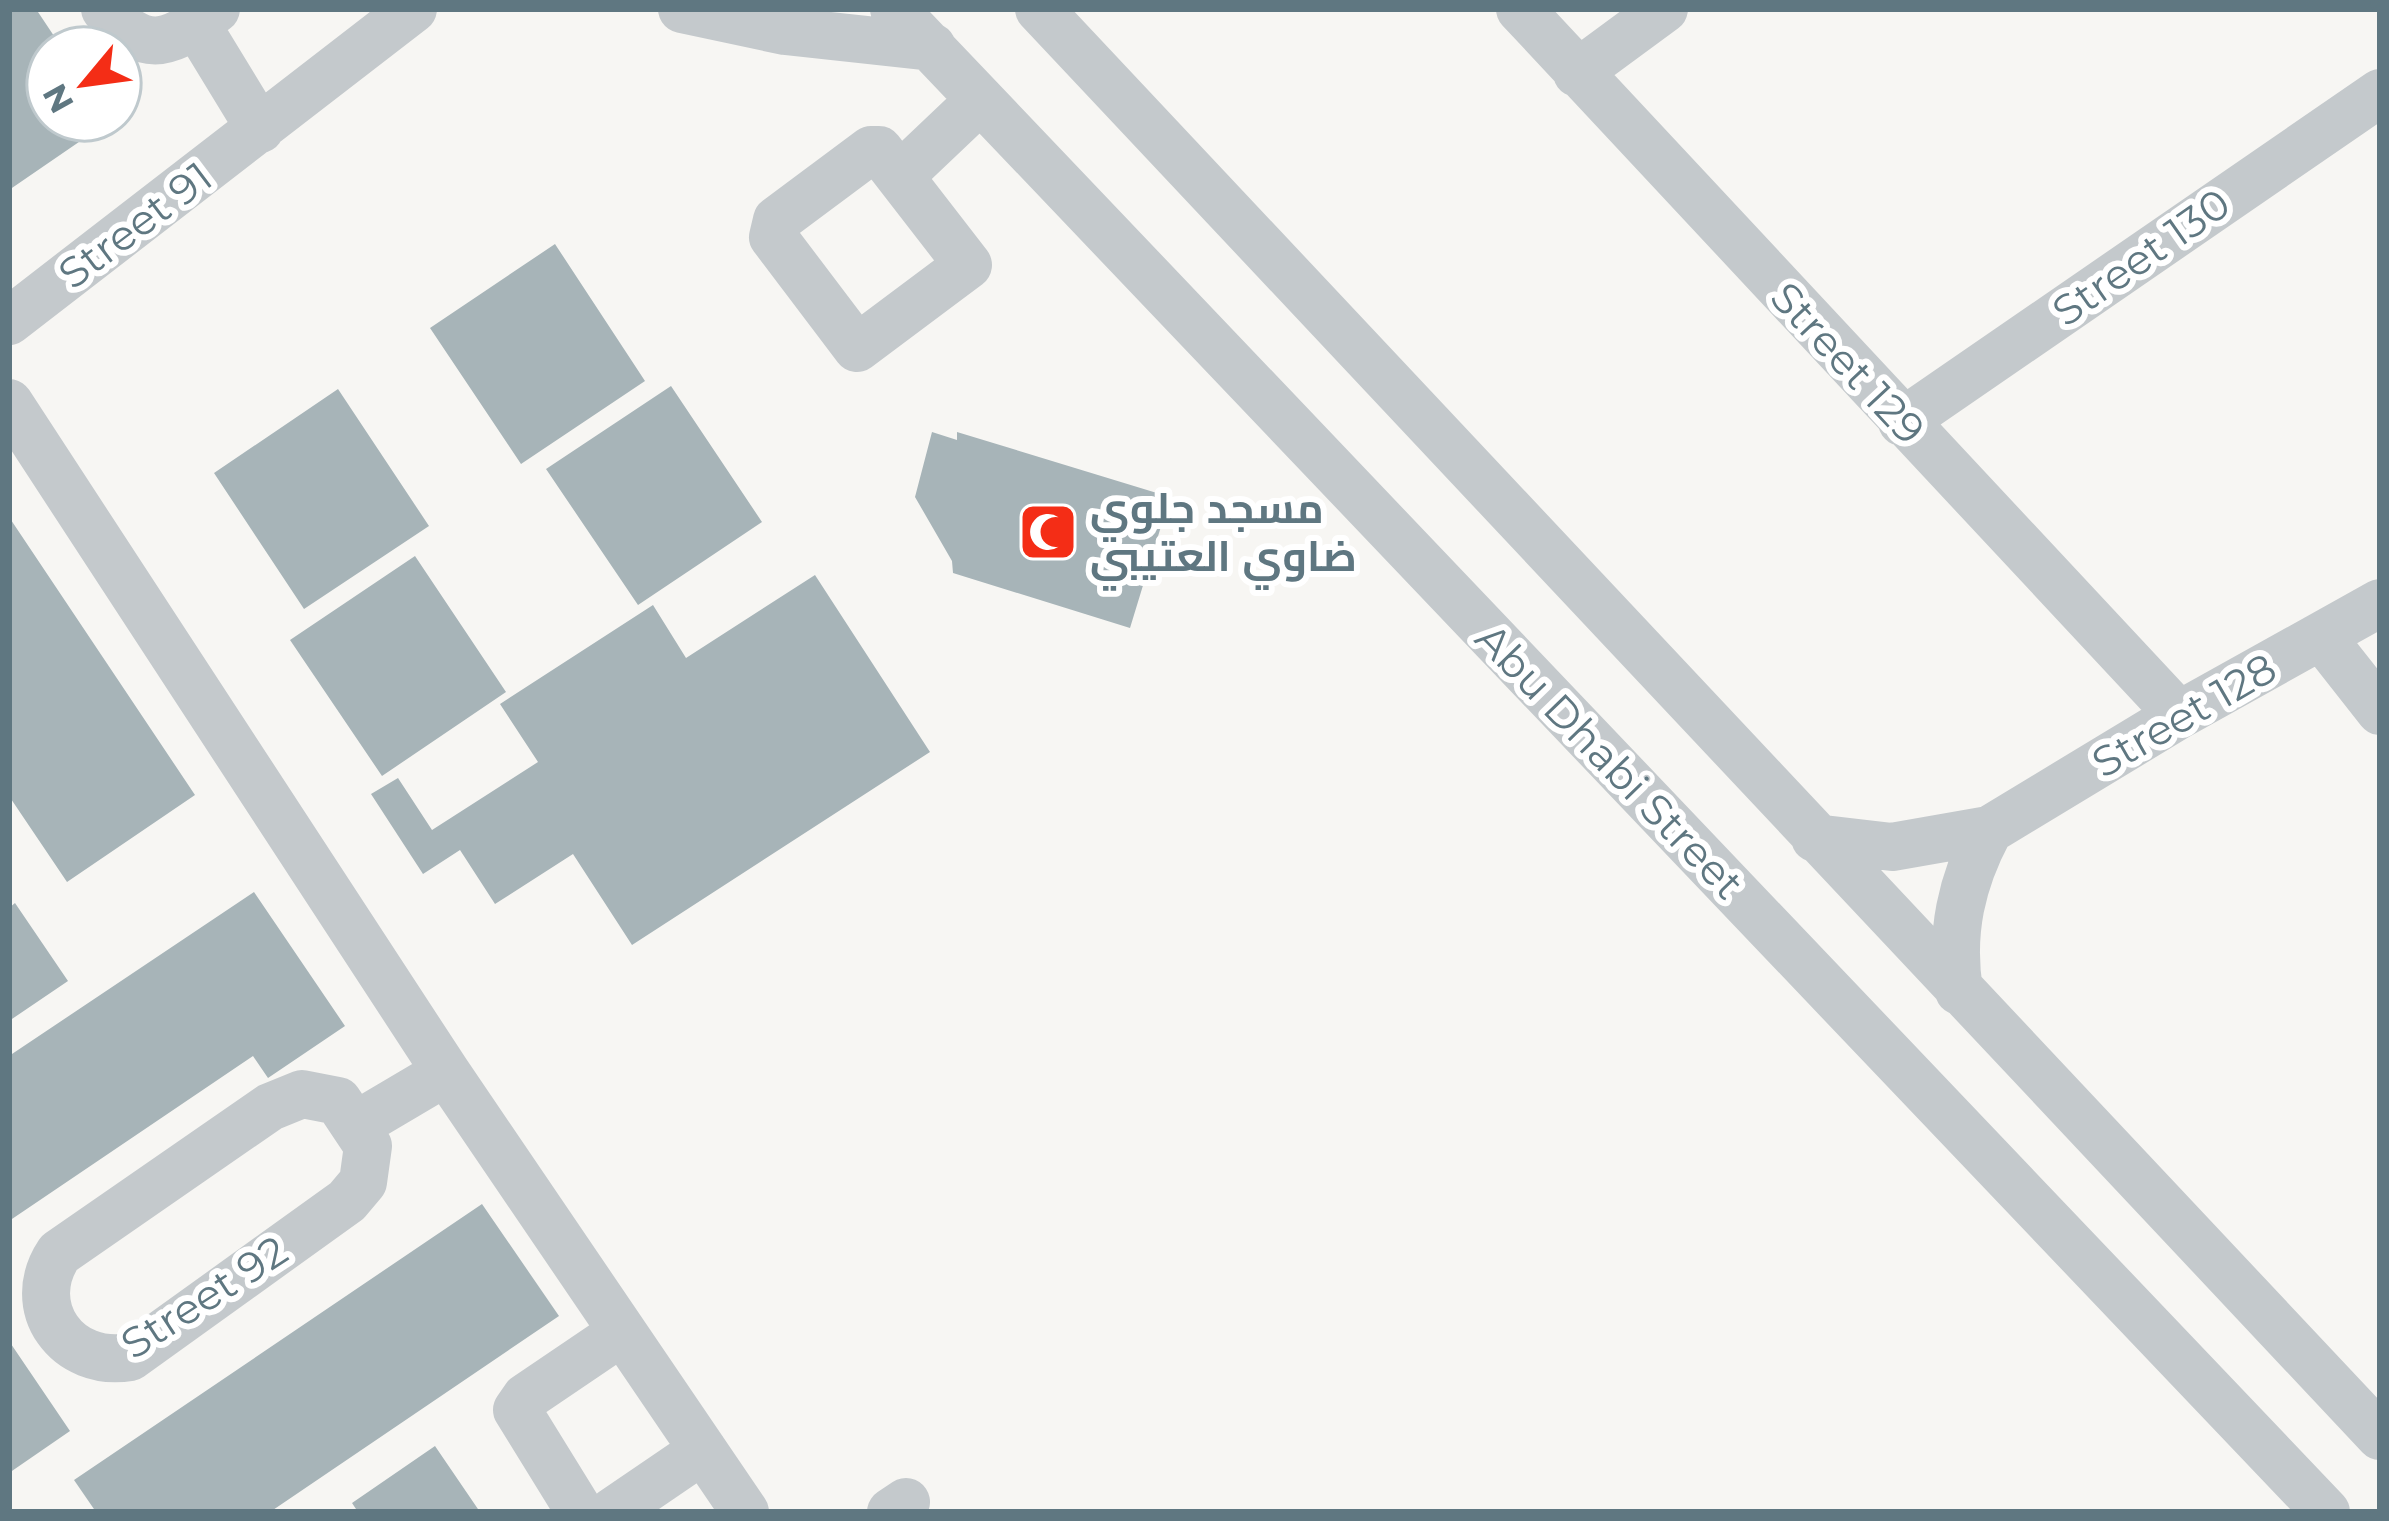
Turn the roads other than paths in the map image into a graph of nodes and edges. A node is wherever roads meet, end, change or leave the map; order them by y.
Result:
1 (105, 9) edge
2 (413, 9) edge
3 (682, 9) edge
4 (894, 9) edge
5 (1039, 9) edge
6 (1520, 9) edge
7 (1664, 9) edge
8 (206, 16) edge
9 (932, 47) junction
10 (1577, 73) junction
11 (2380, 93) edge
12 (980, 100) junction
13 (260, 129) junction
14 (901, 175) dead end
15 (9, 321) edge
16 (9, 404) edge
17 (1902, 422) junction
18 (2380, 603) edge
19 (2321, 637) junction
20 (2380, 712) edge
21 (2179, 715) junction
22 (1990, 830) junction
23 (1815, 838) junction
24 (1959, 991) junction
25 (446, 1072) junction
26 (358, 1124) junction
27 (622, 1332) junction
28 (2380, 1436) edge
29 (703, 1450) junction
30 (580, 1512) edge
31 (612, 1512) edge
32 (745, 1512) edge
33 (2326, 1512) edge

1 - 8 street
2 - 13 street, Street 91
3 - 9 street
4 - 9 street, Abu Dhabi Street
5 - 23 street
6 - 10 street, Street 129
7 - 10 street
8 - 13 street
9 - 12 street, Abu Dhabi Street
10 - 17 street, Street 129
11 - 17 street, Street 130
12 - 14 street
12 - 33 street, Abu Dhabi Street
13 - 15 street, Street 91
16 - 25 street
17 - 21 street, Street 129
18 - 19 street, Street 128
19 - 20 street
19 - 21 street, Street 128
21 - 22 street, Street 128
22 - 23 street, Street 128
22 - 24 street
23 - 24 street
24 - 28 street
25 - 26 street
25 - 27 street
26 - 26 street, Street 92
27 - 29 street
27 - 30 street
29 - 31 street
29 - 32 street

